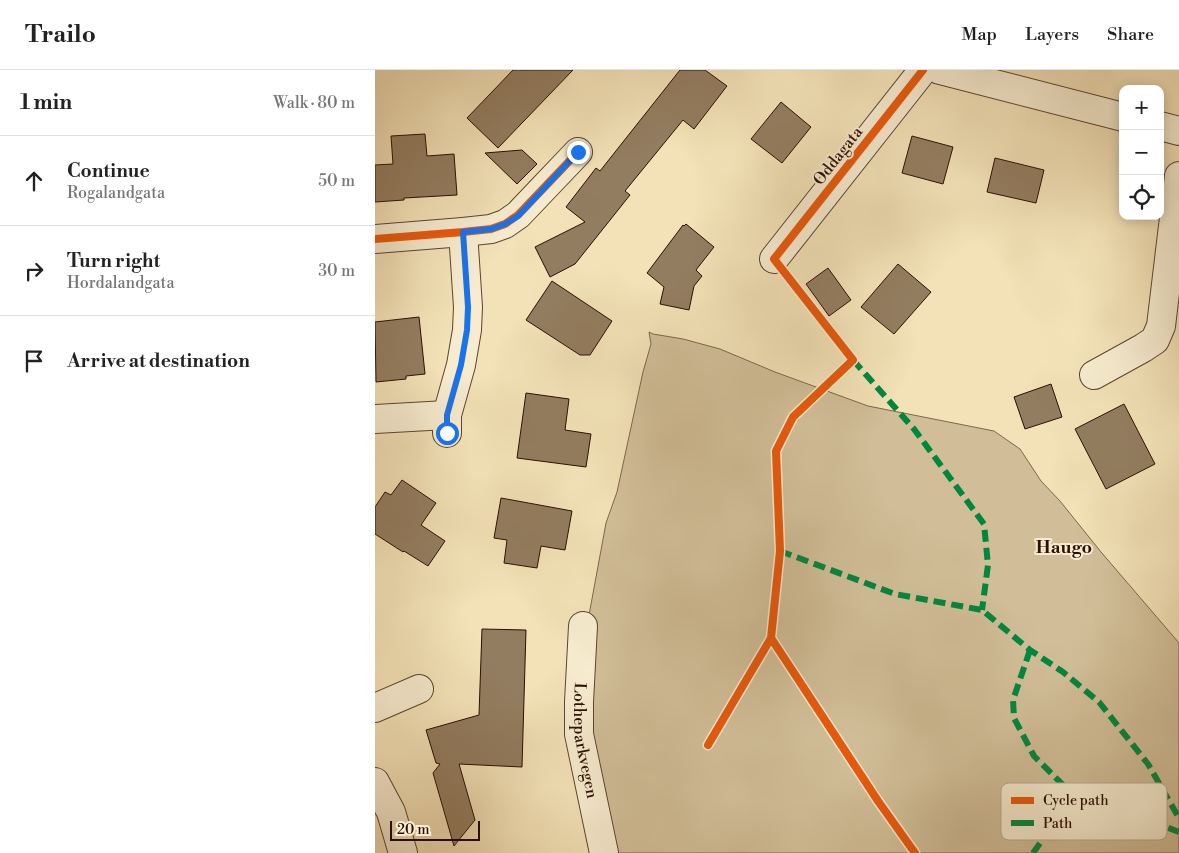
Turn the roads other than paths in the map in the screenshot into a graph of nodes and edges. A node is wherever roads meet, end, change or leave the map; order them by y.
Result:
1 (923, 70) edge
2 (941, 70) edge
3 (1119, 115) edge
4 (1164, 127) edge
5 (1179, 131) edge
6 (578, 152) dead end
7 (1179, 176) edge
8 (463, 232) junction
9 (375, 238) edge
10 (774, 259) dead end
11 (1094, 375) dead end
12 (375, 419) edge
13 (583, 626) dead end
14 (419, 689) dead end
15 (375, 708) edge
16 (375, 782) edge
17 (403, 853) edge
18 (604, 853) edge

1 - 10 street, Oddagata
2 - 3 street
4 - 5 street
6 - 8 street
7 - 11 street
8 - 9 street
8 - 12 street
13 - 18 street, Lotheparkvegen
14 - 15 street
16 - 17 street

